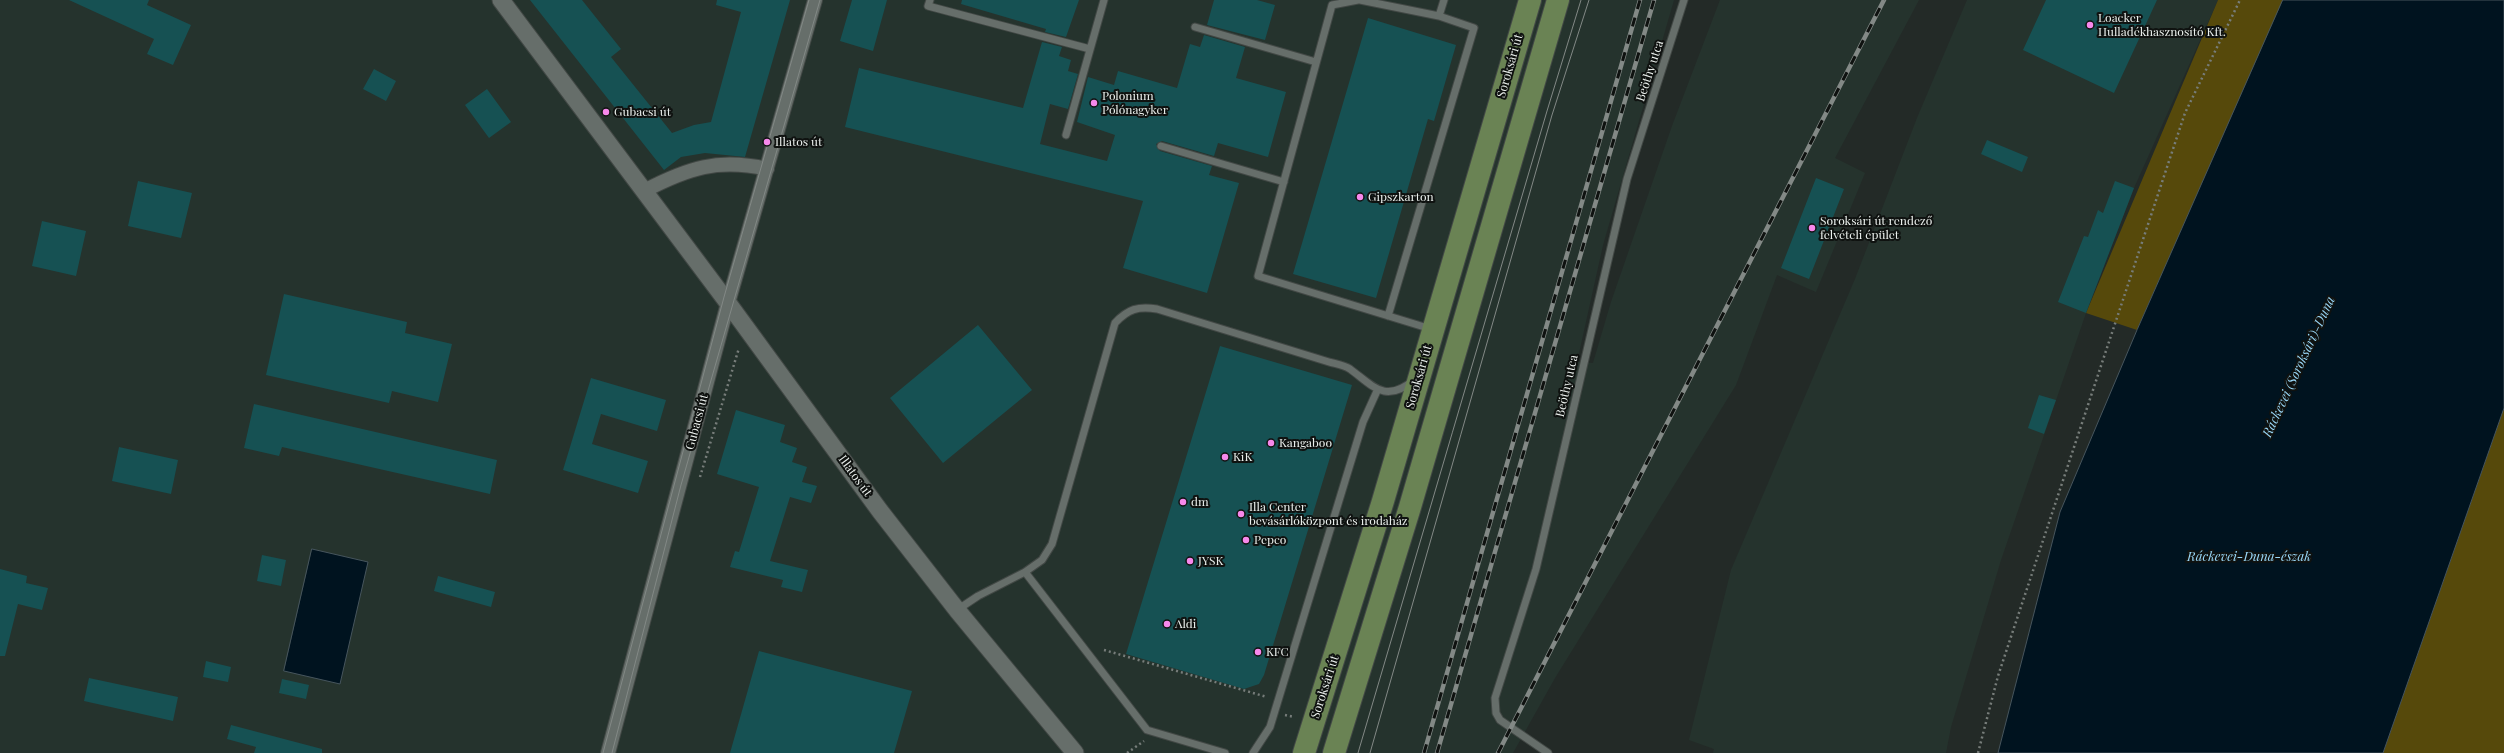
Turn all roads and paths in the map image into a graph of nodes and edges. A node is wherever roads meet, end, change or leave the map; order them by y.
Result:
1 (501, 0) edge
2 (815, 0) edge
3 (930, 0) edge
4 (1104, 0) edge
5 (1359, 0) edge
6 (1444, 0) edge
7 (1530, 0) edge
8 (1558, 0) edge
9 (1684, 0) edge
10 (2240, 0) edge
11 (1439, 16) junction
12 (1195, 27) dead end
13 (1090, 49) junction
14 (1316, 62) junction
15 (1066, 135) dead end
16 (1161, 146) dead end
17 (767, 169) junction
18 (1284, 182) junction
19 (644, 191) junction
20 (728, 303) junction
21 (1388, 316) junction
22 (747, 328) junction
23 (1433, 330) junction
24 (1420, 375) junction
25 (1378, 390) junction
26 (700, 477) dead end
27 (1025, 572) junction
28 (957, 610) junction
29 (1104, 650) dead end
30 (1278, 700) junction
31 (608, 753) edge
32 (1074, 753) edge
33 (1225, 753) edge
34 (1253, 753) edge
35 (1304, 753) edge
36 (1334, 753) edge
37 (1548, 753) edge
38 (1978, 753) edge

1 - 19 street, Illatos út
2 - 17 street, Gubacsi út
3 - 13 lane
4 - 13 lane
5 - 11 lane
5 - 14 lane
6 - 11 lane
7 - 23 main road, Soroksári út
8 - 36 main road
9 - 37 lane, Beöthy utca
10 - 38 path
11 - 21 lane
12 - 14 lane
13 - 15 lane
14 - 18 lane
16 - 18 lane
17 - 19 street
17 - 20 street, Gubacsi út
18 - 21 lane
19 - 20 street, Illatos út
20 - 22 street, Illatos út
20 - 31 street, Gubacsi út
21 - 23 lane
22 - 26 path
22 - 28 street, Illatos út
23 - 24 main road, Soroksári út
24 - 25 lane
24 - 35 main road, Soroksári út
25 - 27 lane
25 - 30 lane
27 - 28 lane
27 - 33 lane
28 - 32 street, Illatos út
29 - 30 path
30 - 34 lane

